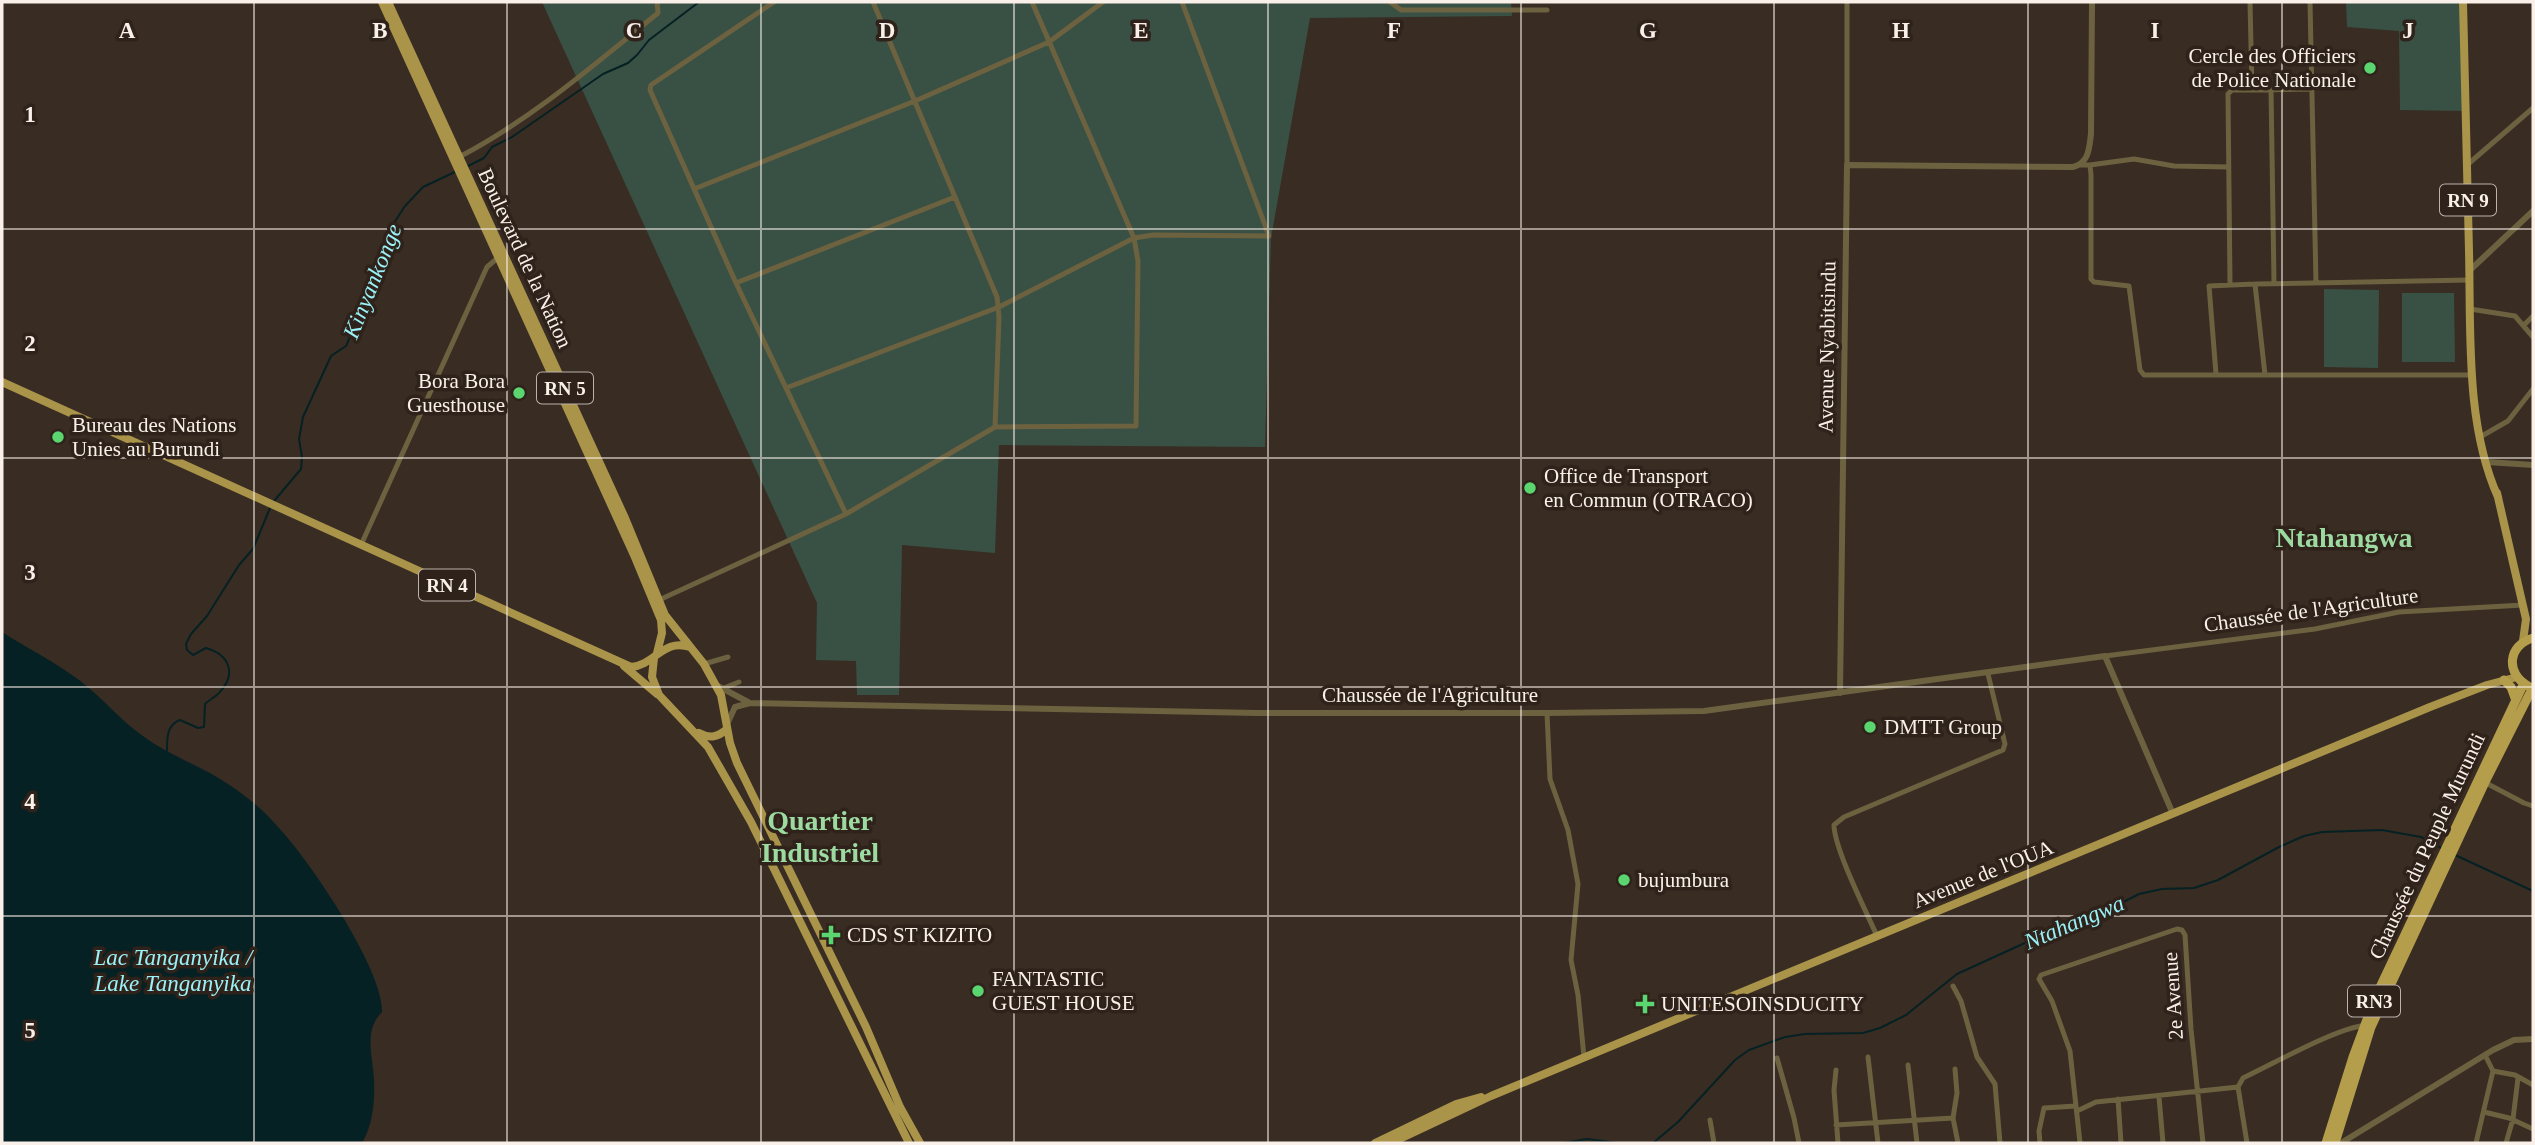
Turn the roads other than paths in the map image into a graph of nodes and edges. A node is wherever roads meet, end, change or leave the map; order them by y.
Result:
1 (382, 2) edge
2 (388, 2) edge
3 (657, 2) edge
4 (774, 2) edge
5 (873, 2) edge
6 (1032, 2) edge
7 (1102, 2) edge
8 (1182, 2) edge
9 (1390, 2) edge
10 (1847, 2) edge
11 (2092, 2) edge
12 (2250, 2) edge
13 (2310, 2) edge
14 (2463, 2) edge
15 (1547, 10) dead end
16 (1049, 42) junction
17 (2271, 89) junction
18 (2311, 89) junction
19 (2252, 90) junction
20 (915, 101) junction
21 (2533, 107) edge
22 (459, 162) junction
23 (1847, 165) junction
24 (2080, 165) junction
25 (2090, 165) junction
26 (2467, 165) junction
27 (2229, 167) junction
28 (694, 189) junction
29 (956, 197) junction
30 (2533, 211) edge
31 (1134, 238) junction
32 (501, 256) junction
33 (2469, 276) junction
34 (2274, 282) junction
35 (736, 283) junction
36 (2316, 283) junction
37 (2230, 284) junction
38 (2255, 284) junction
39 (999, 307) junction
40 (2470, 309) junction
41 (2533, 316) edge
42 (2524, 325) junction
43 (2533, 337) edge
44 (2216, 374) junction
45 (2265, 375) junction
46 (2473, 375) junction
47 (2, 382) edge
48 (786, 388) junction
49 (2533, 389) edge
50 (995, 427) junction
51 (2482, 436) junction
52 (2490, 462) junction
53 (2533, 465) edge
54 (846, 514) junction
55 (361, 545) junction
56 (659, 604) junction
57 (2523, 605) junction
58 (2526, 619) junction
59 (2533, 631) edge
60 (2533, 638) edge
61 (2523, 641) junction
62 (690, 647) junction
63 (656, 656) junction
64 (2105, 656) junction
65 (728, 657) dead end
66 (618, 662) junction
67 (704, 664) junction
68 (2512, 664) junction
69 (1987, 674) junction
70 (2504, 680) junction
71 (739, 682) dead end
72 (2527, 684) edge
73 (2487, 685) junction
74 (720, 687) junction
75 (1840, 693) junction
76 (659, 695) junction
77 (2515, 698) junction
78 (750, 703) junction
79 (1547, 713) junction
80 (727, 726) junction
81 (694, 730) junction
82 (2481, 781) junction
83 (2533, 806) edge
84 (2174, 814) junction
85 (815, 922) junction
86 (803, 928) junction
87 (1877, 936) junction
88 (1953, 986) dead end
89 (2368, 1026) junction
90 (2533, 1039) edge
91 (2485, 1055) junction
92 (1868, 1057) dead end
93 (1584, 1058) junction
94 (1777, 1058) dead end
95 (1908, 1065) dead end
96 (1955, 1069) dead end
97 (1836, 1070) dead end
98 (2493, 1071) junction
99 (2518, 1078) junction
100 (2533, 1085) edge
101 (2238, 1087) junction
102 (2197, 1093) junction
103 (2159, 1097) junction
104 (2118, 1099) junction
105 (2076, 1108) junction
106 (2484, 1112) junction
107 (1442, 1114) junction
108 (1914, 1119) junction
109 (2513, 1119) junction
110 (1710, 1120) dead end
111 (1954, 1120) junction
112 (1875, 1122) junction
113 (1836, 1125) junction
114 (2533, 1129) edge
115 (909, 1143) edge
116 (920, 1143) edge
117 (1376, 1143) edge
118 (1391, 1143) edge
119 (1714, 1143) edge
120 (1798, 1143) edge
121 (1838, 1143) edge
122 (1878, 1143) edge
123 (1917, 1143) edge
124 (1958, 1143) edge
125 (2000, 1143) edge
126 (2040, 1143) edge
127 (2080, 1143) edge
128 (2121, 1143) edge
129 (2163, 1143) edge
130 (2203, 1143) edge
131 (2247, 1143) edge
132 (2326, 1143) edge
133 (2335, 1143) edge
134 (2341, 1143) edge
135 (2476, 1143) edge
136 (2506, 1143) edge

1 - 22 main road, Boulevard de la Nation / RN 5
2 - 22 main road, Boulevard de la Nation / RN 5
3 - 22 street
4 - 28 street
5 - 20 street
6 - 16 street
7 - 16 street
8 - 31 street
9 - 15 street
10 - 23 street, Avenue Nyabitsindu
11 - 24 street
12 - 19 street
13 - 18 street
14 - 26 main road, RN 9
16 - 20 street
16 - 31 street
17 - 18 street
17 - 19 street
17 - 34 street
18 - 36 street
19 - 27 street
20 - 28 street
20 - 29 street
21 - 26 street
22 - 32 main road, Boulevard de la Nation / RN 5
23 - 24 street
23 - 75 street, Avenue Nyabitsindu
24 - 25 street
25 - 27 street
25 - 44 street
26 - 33 main road, RN 9
27 - 37 street
28 - 35 street
29 - 35 street
29 - 39 street
30 - 33 street
31 - 39 street
31 - 50 street
32 - 55 street
32 - 56 main road, Boulevard de la Nation / RN 5
33 - 36 street
33 - 40 main road, RN 9
34 - 36 street
34 - 38 street
35 - 48 street
37 - 38 street
37 - 44 street
38 - 45 street
39 - 48 street
39 - 50 street
40 - 42 street
40 - 46 main road, RN 9
41 - 42 street
42 - 43 street
44 - 45 street
45 - 46 street
46 - 51 main road, RN 9
47 - 55 main road, RN 4
48 - 54 street
49 - 51 street
50 - 54 street
51 - 52 main road, RN 9
52 - 53 street
52 - 57 main road, RN 9
54 - 56 street
55 - 66 main road, RN 4
56 - 62 main road, Boulevard de la Nation
56 - 63 main road, Boulevard de la Nation
57 - 58 main road, RN 9
57 - 64 street, Chaussée de l'Agriculture
58 - 59 main road, RN 9
58 - 61 main road, RN 9
60 - 61 highway
61 - 68 highway
62 - 63 main road
62 - 67 main road, Boulevard de la Nation
63 - 66 main road, RN 4
63 - 76 main road, Boulevard de la Nation
64 - 69 street, Chaussée de l'Agriculture
64 - 84 street
65 - 67 street
66 - 76 main road, RN 4
67 - 74 main road, Boulevard de la Nation
68 - 72 highway
68 - 73 main road, Avenue de l'OUA
69 - 75 street, Chaussée de l'Agriculture
69 - 87 street
70 - 72 main road, Avenue de l'OUA
70 - 73 main road, Avenue de l'OUA
70 - 77 highway
71 - 74 street
72 - 77 highway, Chaussée du Peuple Murundi / RN3
72 - 82 highway, Chaussée du Peuple Murundi / RN3
73 - 84 main road, Avenue de l'OUA
74 - 78 street, Chaussée de l'Agriculture
74 - 80 main road, Boulevard de la Nation
75 - 79 street, Chaussée de l'Agriculture
76 - 81 main road
77 - 82 highway, Chaussée du Peuple Murundi / RN3
78 - 79 street, Chaussée de l'Agriculture
78 - 80 street
79 - 93 street
80 - 81 main road
80 - 85 main road, Boulevard de la Nation
81 - 86 main road
82 - 83 street
82 - 89 highway, Chaussée du Peuple Murundi / RN3
84 - 87 main road, Avenue de l'OUA
85 - 86 main road
85 - 116 main road, Boulevard de la Nation
86 - 115 main road
87 - 93 main road, Avenue de l'OUA
88 - 125 street
89 - 101 street
89 - 132 highway, Chaussée du Peuple Murundi / RN3
89 - 133 highway, Chaussée du Peuple Murundi / RN3
90 - 91 street
91 - 98 street
91 - 134 street
92 - 112 street
93 - 107 main road, Avenue de l'OUA
94 - 120 street
95 - 108 street
96 - 111 street
97 - 113 street
98 - 99 street
98 - 106 street
99 - 100 street
99 - 109 street
101 - 102 street
101 - 131 street
102 - 103 street
102 - 105 street, 2e Avenue
102 - 130 street, 2e Avenue
103 - 104 street
103 - 129 street
104 - 105 street
104 - 128 street
105 - 126 street
105 - 127 street
106 - 109 street
106 - 135 street
107 - 117 main road, Avenue de l'OUA
107 - 118 main road, Avenue de l'OUA
108 - 111 street
108 - 112 street
108 - 123 street
109 - 114 street
109 - 136 street
110 - 119 street
111 - 124 street
112 - 113 street
112 - 122 street
113 - 121 street

